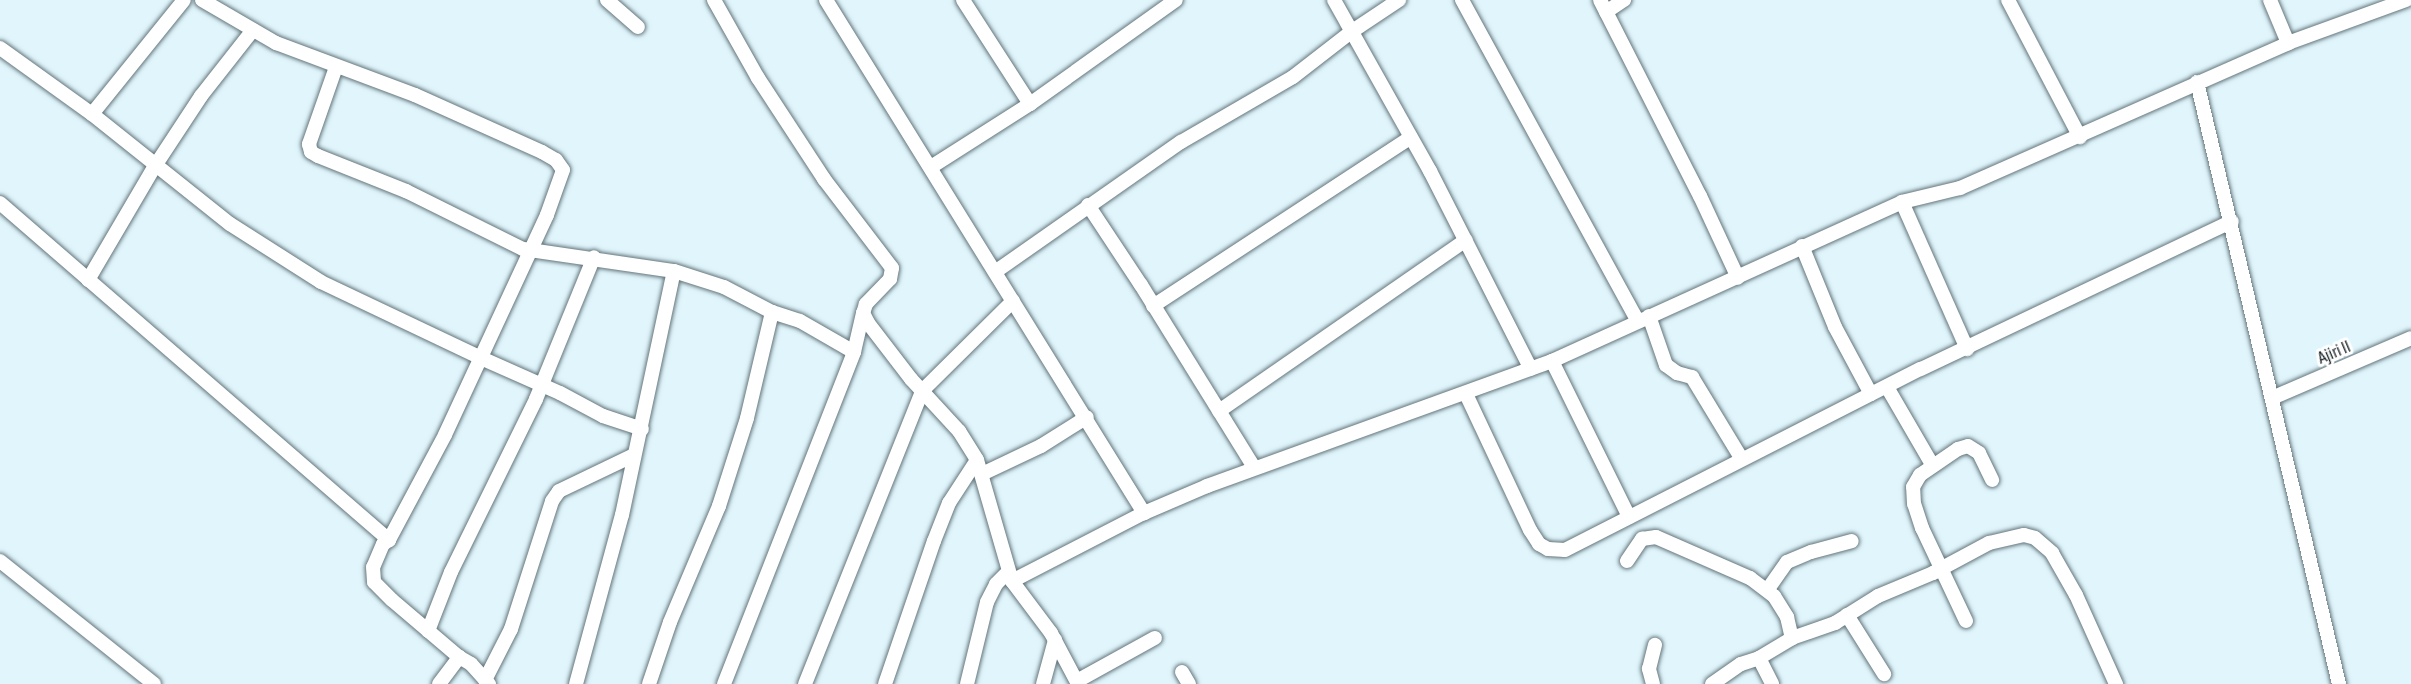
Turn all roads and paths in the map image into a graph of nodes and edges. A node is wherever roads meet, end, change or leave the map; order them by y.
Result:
1 (184, 0) edge
2 (202, 0) edge
3 (607, 0) edge
4 (714, 0) edge
5 (826, 0) edge
6 (963, 0) edge
7 (1176, 0) edge
8 (1334, 0) edge
9 (1399, 0) edge
10 (1462, 0) edge
11 (1624, 0) edge
12 (2008, 0) edge
13 (2270, 0) edge
14 (2402, 1) edge
15 (1603, 6) edge
16 (638, 27) dead end
17 (253, 30) junction
18 (1351, 32) junction
19 (2288, 43) junction
20 (0, 48) edge
21 (336, 67) junction
22 (2197, 82) junction
23 (1030, 104) junction
24 (92, 114) junction
25 (1411, 136) junction
26 (2080, 137) junction
27 (155, 166) junction
28 (931, 167) junction
29 (1902, 202) junction
30 (0, 203) edge
31 (1088, 205) junction
32 (2232, 221) junction
33 (1466, 240) junction
34 (1802, 246) junction
35 (530, 250) junction
36 (594, 257) junction
37 (674, 271) junction
38 (995, 272) junction
39 (1738, 278) junction
40 (88, 280) junction
41 (1013, 301) junction
42 (1153, 306) junction
43 (772, 312) junction
44 (863, 313) junction
45 (1644, 318) junction
46 (2411, 338) edge
47 (1967, 349) junction
48 (854, 352) junction
49 (480, 358) junction
50 (1552, 361) junction
51 (1531, 369) junction
52 (540, 386) junction
53 (1887, 387) junction
54 (922, 391) junction
55 (1466, 394) junction
56 (1871, 394) junction
57 (2272, 398) junction
58 (1219, 411) junction
59 (1087, 417) junction
60 (642, 429) junction
61 (634, 454) junction
62 (1742, 458) junction
63 (977, 460) junction
64 (1934, 466) junction
65 (1254, 467) junction
66 (982, 474) junction
67 (1992, 480) dead end
68 (1144, 513) junction
69 (1629, 517) junction
70 (389, 540) junction
71 (1851, 541) dead end
72 (0, 561) edge
73 (1627, 561) dead end
74 (1942, 569) junction
75 (1010, 576) junction
76 (1768, 589) junction
77 (1847, 615) junction
78 (1966, 621) dead end
79 (428, 631) junction
80 (1155, 638) dead end
81 (1792, 638) junction
82 (1055, 640) junction
83 (1655, 645) dead end
84 (459, 657) junction
85 (1759, 658) junction
86 (1884, 674) dead end
87 (487, 682) edge
88 (1078, 683) edge
89 (2335, 683) edge
90 (154, 684) edge
91 (439, 684) edge
92 (576, 684) edge
93 (650, 684) edge
94 (724, 684) edge
95 (806, 684) edge
96 (885, 684) edge
97 (968, 684) edge
98 (1043, 684) edge
99 (1653, 684) edge
100 (1712, 684) edge
101 (1772, 684) edge
102 (2116, 684) edge

1 - 24 street
2 - 17 street
3 - 16 street
4 - 44 street
5 - 28 street
6 - 23 street
7 - 23 street
8 - 18 street
9 - 18 street
10 - 45 street
11 - 15 street
12 - 26 street
13 - 19 street
14 - 19 street
15 - 39 street
17 - 21 street
17 - 27 street
18 - 25 street
18 - 31 street
19 - 22 street
20 - 24 street
21 - 35 street
21 - 35 street
22 - 26 street
22 - 32 street
23 - 28 street
24 - 27 street
25 - 33 street
25 - 42 street
26 - 29 street
27 - 40 street
27 - 49 street
28 - 38 street
29 - 34 street
29 - 47 street
30 - 40 street
31 - 38 street
31 - 42 street
32 - 47 street
32 - 57 street
33 - 51 street
33 - 58 street
34 - 39 street
34 - 56 street
35 - 36 street
35 - 49 street
36 - 37 street
36 - 52 street
37 - 43 street
37 - 60 street
38 - 41 street
39 - 45 street
40 - 70 street
41 - 54 street
41 - 59 street
42 - 58 street
43 - 48 street
43 - 93 street
44 - 48 street
44 - 54 street
45 - 50 street
45 - 62 street
46 - 57 street, Ajiri II
47 - 53 street
48 - 94 street
49 - 52 street
49 - 70 street
50 - 51 street
50 - 69 street
51 - 55 street
52 - 60 street
52 - 79 street
53 - 56 street
53 - 64 street
54 - 63 street
54 - 95 street
55 - 65 street
55 - 69 street
56 - 62 street
57 - 89 street
58 - 65 street
59 - 66 street
59 - 68 street
60 - 61 street
61 - 87 street
61 - 92 street
62 - 69 street
63 - 66 street
63 - 96 street
64 - 67 street
64 - 74 street
65 - 68 street
66 - 75 street
68 - 75 street
70 - 79 street
71 - 76 street
72 - 90 street
73 - 76 street
74 - 77 street
74 - 78 street
74 - 102 street
75 - 82 street
75 - 97 street
76 - 81 street
77 - 81 street
77 - 86 street
79 - 84 street
80 - 88 street
81 - 85 street
82 - 88 street
82 - 98 street
83 - 99 street
84 - 87 street
84 - 91 street
85 - 100 street
85 - 101 street

